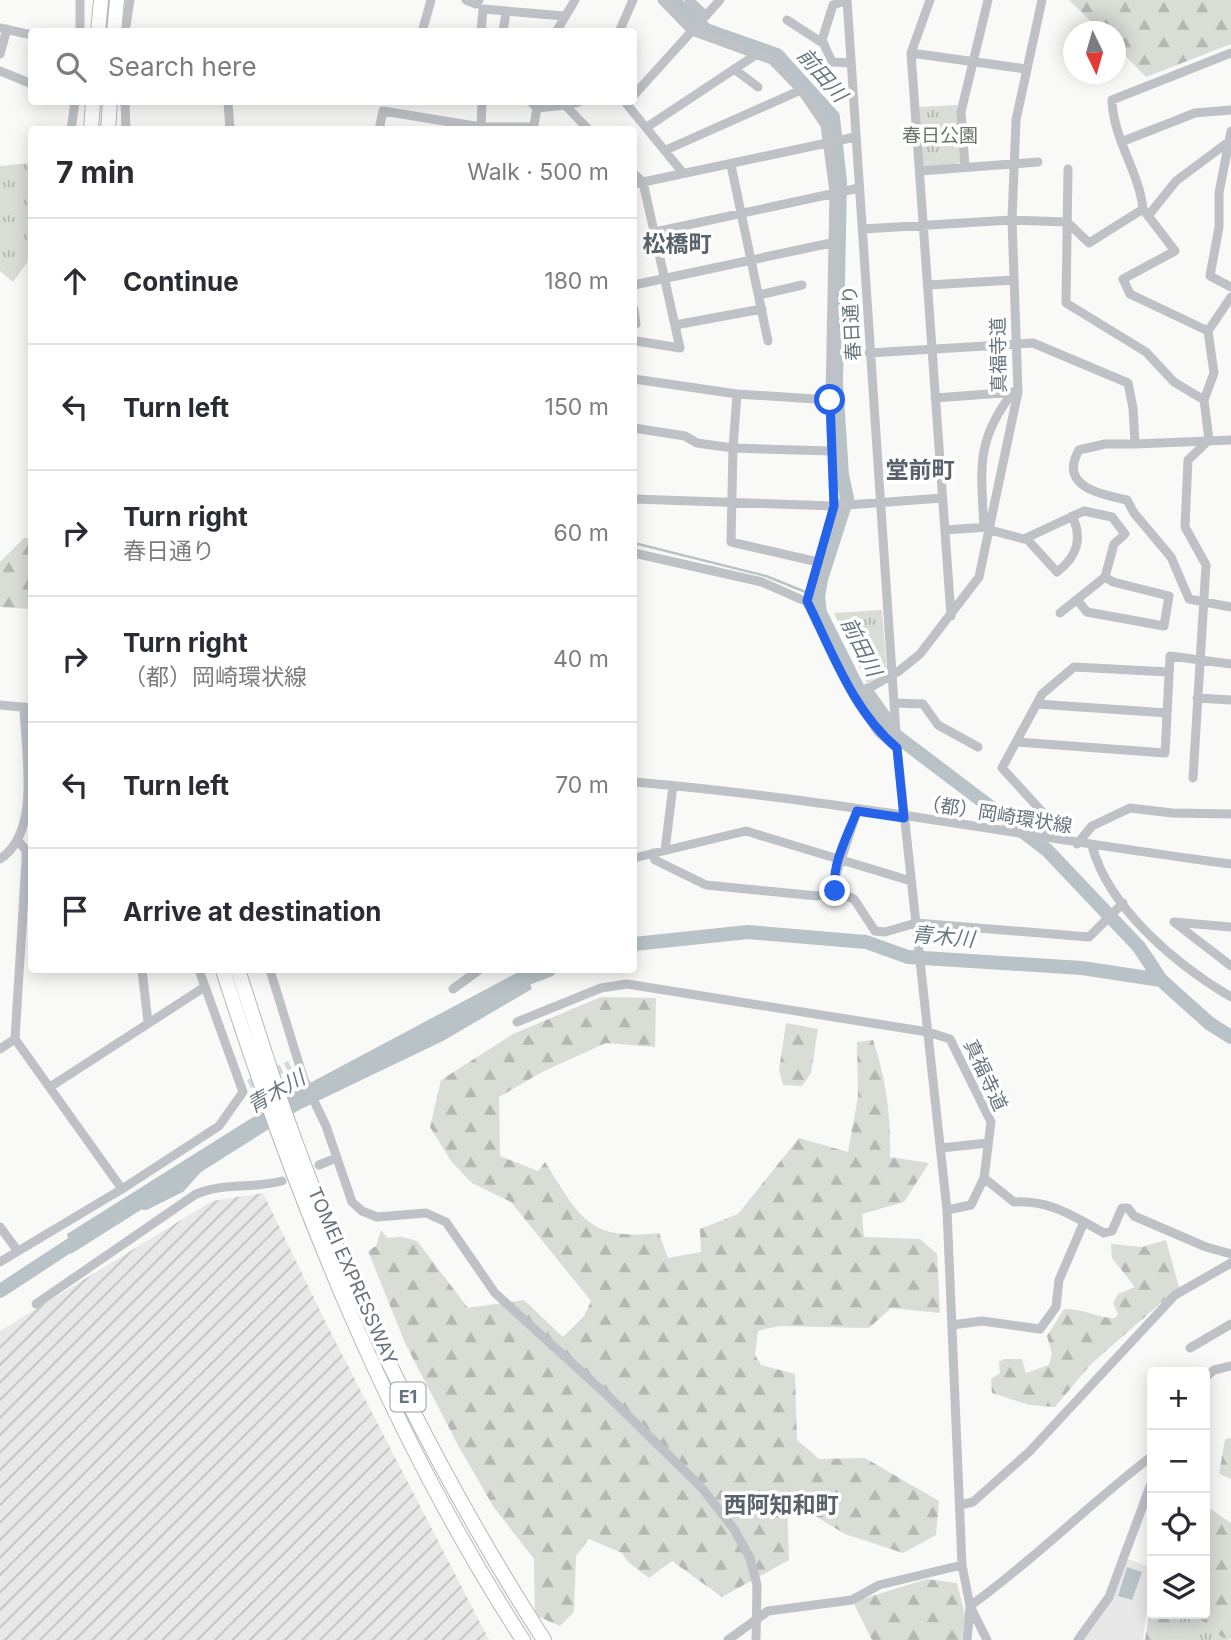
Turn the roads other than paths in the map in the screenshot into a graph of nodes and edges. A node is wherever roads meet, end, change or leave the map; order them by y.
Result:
1 (80, 0) edge
2 (101, 0) edge
3 (117, 0) edge
4 (130, 0) edge
5 (430, 0) edge
6 (466, 0) edge
7 (479, 0) edge
8 (575, 0) edge
9 (633, 0) edge
10 (662, 0) edge
11 (689, 0) edge
12 (720, 0) edge
13 (847, 0) edge
14 (930, 0) edge
15 (988, 0) edge
16 (1042, 0) edge
17 (506, 12) junction
18 (564, 16) junction
19 (704, 18) junction
20 (787, 20) dead end
21 (3, 28) edge
22 (80, 28) edge
23 (98, 28) edge
24 (114, 28) edge
25 (126, 28) edge
26 (423, 28) edge
27 (481, 28) edge
28 (504, 28) edge
29 (558, 28) edge
30 (621, 28) edge
31 (692, 31) junction
32 (28, 34) edge
33 (824, 44) junction
34 (911, 53) junction
35 (1231, 53) edge
36 (0, 54) edge
37 (757, 54) junction
38 (973, 62) junction
39 (850, 63) junction
40 (734, 69) junction
41 (1026, 69) junction
42 (0, 71) edge
43 (28, 82) edge
44 (758, 87) dead end
45 (802, 90) junction
46 (637, 92) edge
47 (75, 105) edge
48 (93, 105) edge
49 (110, 105) edge
50 (125, 105) edge
51 (228, 105) edge
52 (482, 105) edge
53 (534, 105) edge
54 (565, 105) joint
55 (629, 105) edge
56 (1231, 110) edge
57 (72, 126) edge
58 (91, 126) edge
59 (108, 126) edge
60 (126, 126) edge
61 (230, 126) edge
62 (380, 126) edge
63 (475, 126) edge
64 (481, 126) edge
65 (533, 126) edge
66 (585, 126) edge
67 (647, 127) junction
68 (855, 137) junction
69 (1230, 137) edge
70 (1121, 142) junction
71 (829, 143) junction
72 (666, 150) junction
73 (1016, 162) junction
74 (1038, 162) dead end
75 (731, 165) junction
76 (965, 166) junction
77 (1068, 169) dead end
78 (920, 171) junction
79 (683, 173) junction
80 (638, 183) edge
81 (859, 188) junction
82 (834, 192) junction
83 (741, 212) junction
84 (1145, 213) junction
85 (1012, 220) junction
86 (1067, 222) junction
87 (925, 226) junction
88 (863, 229) junction
89 (655, 232) junction
90 (831, 243) junction
91 (752, 260) junction
92 (666, 279) junction
93 (1014, 280) junction
94 (637, 284) edge
95 (802, 285) dead end
96 (928, 285) junction
97 (1231, 288) edge
98 (759, 295) junction
99 (1231, 297) edge
100 (762, 309) junction
101 (676, 326) junction
102 (1208, 331) junction
103 (637, 341) edge
104 (768, 341) dead end
105 (1015, 343) junction
106 (931, 347) junction
107 (869, 353) junction
108 (637, 379) edge
109 (1015, 392) junction
110 (737, 394) junction
111 (935, 398) junction
112 (830, 400) junction
113 (1204, 400) junction
114 (637, 428) edge
115 (1209, 440) junction
116 (1231, 440) edge
117 (1135, 444) junction
118 (733, 449) junction
119 (831, 451) junction
120 (942, 498) junction
121 (637, 499) edge
122 (731, 501) junction
123 (879, 502) junction
124 (834, 506) junction
125 (1072, 516) junction
126 (988, 528) junction
127 (944, 530) junction
128 (1026, 538) junction
129 (637, 554) edge
130 (818, 562) junction
131 (1105, 577) junction
132 (1077, 600) junction
133 (807, 601) junction
134 (1205, 603) junction
135 (1231, 607) edge
136 (1060, 613) dead end
137 (951, 616) junction
138 (1200, 659) junction
139 (1231, 664) edge
140 (1169, 672) junction
141 (893, 673) junction
142 (867, 688) junction
143 (855, 696) junction
144 (1197, 698) junction
145 (1231, 700) edge
146 (894, 703) junction
147 (1037, 704) junction
148 (0, 705) edge
149 (28, 708) edge
150 (1167, 713) junction
151 (896, 729) junction
152 (1017, 743) junction
153 (978, 747) dead end
154 (897, 748) junction
155 (1193, 778) dead end
156 (637, 782) edge
157 (673, 786) junction
158 (28, 801) edge
159 (857, 811) junction
160 (1231, 814) edge
161 (904, 818) junction
162 (1040, 838) junction
163 (19, 842) junction
164 (1077, 844) junction
165 (1092, 846) junction
166 (665, 850) junction
167 (653, 853) junction
168 (637, 857) edge
169 (0, 859) edge
170 (839, 860) junction
171 (1231, 864) edge
172 (911, 881) junction
173 (835, 891) junction
174 (1119, 906) junction
175 (28, 911) edge
176 (917, 924) junction
177 (1231, 927) edge
178 (1231, 966) edge
179 (142, 973) edge
180 (200, 973) edge
181 (224, 973) edge
182 (240, 973) edge
183 (271, 973) edge
184 (475, 973) edge
185 (204, 988) junction
186 (453, 989) dead end
187 (1231, 997) edge
188 (517, 1022) dead end
189 (148, 1023) junction
190 (928, 1031) junction
191 (15, 1039) junction
192 (0, 1049) edge
193 (50, 1087) junction
194 (272, 1096) junction
195 (988, 1143) junction
196 (290, 1146) junction
197 (941, 1148) junction
198 (336, 1158) junction
199 (319, 1165) dead end
200 (984, 1178) junction
201 (282, 1181) dead end
202 (122, 1189) junction
203 (947, 1210) junction
204 (1084, 1222) junction
205 (0, 1227) edge
206 (17, 1250) junction
207 (1231, 1254) edge
208 (0, 1262) edge
209 (1231, 1263) edge
210 (36, 1304) dead end
211 (1231, 1324) edge
212 (952, 1325) junction
213 (1190, 1348) dead end
214 (1231, 1366) edge
215 (1210, 1374) edge
216 (1147, 1461) edge
217 (1148, 1493) edge
218 (960, 1505) junction
219 (962, 1565) junction
220 (970, 1606) junction
221 (523, 1640) edge
222 (544, 1640) edge
223 (728, 1640) edge
224 (756, 1640) edge
225 (967, 1640) edge
226 (987, 1640) edge
227 (1078, 1640) edge

1 - 22 street
2 - 23 highway
3 - 24 highway
4 - 25 street
5 - 26 street
6 - 7 street
8 - 18 street
9 - 30 street
10 - 31 street
11 - 19 street
12 - 19 street
13 - 33 street
13 - 39 street, 春日通り
14 - 34 street
15 - 38 street
16 - 41 street, 真福寺道
17 - 18 street
17 - 27 street
17 - 28 street
18 - 29 street
19 - 31 street
20 - 33 street
21 - 32 street
21 - 36 street
31 - 37 street
31 - 46 street
33 - 39 street
34 - 38 street
34 - 78 street
35 - 70 street
37 - 40 street
37 - 45 street
38 - 41 street
38 - 76 street
39 - 68 street, 春日通り
40 - 44 street
40 - 67 street
41 - 73 street, 真福寺道
42 - 43 street
45 - 71 street
45 - 72 street
47 - 57 street
48 - 58 highway
49 - 59 highway
50 - 60 street
51 - 61 street
52 - 64 street
53 - 54 street
53 - 65 street
54 - 66 street
55 - 67 street
56 - 70 street
62 - 63 street
67 - 72 street
68 - 71 street
68 - 81 street, 春日通り
69 - 84 street
69 - 97 street
70 - 84 street
71 - 75 street
71 - 82 street
72 - 79 street
73 - 74 street
73 - 76 street
73 - 85 street, 真福寺道
75 - 79 street
75 - 83 street
76 - 78 street
77 - 86 street
78 - 87 street
79 - 80 street
80 - 89 street
81 - 82 street
81 - 88 street, 春日通り
82 - 83 street
82 - 90 street
83 - 89 street
83 - 91 street
84 - 86 street
84 - 102 street
85 - 86 street
85 - 87 street
85 - 93 street, 真福寺道
86 - 113 street
87 - 88 street
87 - 96 street
88 - 107 street, 春日通り
89 - 92 street
90 - 91 street
90 - 112 street
91 - 92 street
91 - 98 street
92 - 94 street
92 - 101 street
93 - 96 street
93 - 105 street, 真福寺道
95 - 98 street
96 - 106 street
98 - 100 street
99 - 102 street
100 - 101 street
100 - 104 street
101 - 103 street
102 - 113 street
105 - 106 street
105 - 109 street, 真福寺道
105 - 117 street
106 - 107 street
106 - 111 street
107 - 123 street, 春日通り
108 - 110 street
109 - 111 street
109 - 126 street, 真福寺道
109 - 126 street
110 - 112 street
110 - 118 street
111 - 120 street
112 - 119 street
113 - 115 street
114 - 118 street
115 - 116 street
115 - 117 street
115 - 134 street
117 - 134 street
118 - 119 street
118 - 122 street
119 - 124 street
120 - 123 street
120 - 127 street
121 - 122 street
122 - 124 street
122 - 130 street
123 - 124 street
123 - 141 street, 春日通り
124 - 130 street
125 - 128 street
125 - 128 street
125 - 131 street
126 - 127 street
126 - 128 street
126 - 137 street, 真福寺道
127 - 137 street
129 - 133 street
130 - 133 street
131 - 132 street
131 - 132 street
132 - 136 street
133 - 143 street
134 - 135 street
134 - 138 street
137 - 141 street, 真福寺道
138 - 139 street
138 - 140 street
138 - 144 street
140 - 147 street
140 - 150 street
141 - 142 street, 真福寺道
141 - 146 street, 春日通り
142 - 143 street, 真福寺道
142 - 151 street
143 - 154 street
144 - 145 street
144 - 155 street
146 - 151 street, 春日通り
146 - 153 street
147 - 150 street
147 - 152 street
148 - 149 street
150 - 152 street
151 - 154 street, 春日通り
152 - 162 street
154 - 161 street
156 - 157 street, （都）岡崎環状線
157 - 159 street, （都）岡崎環状線
157 - 166 street
158 - 163 street
159 - 161 street, （都）岡崎環状線
159 - 170 street
160 - 164 street
161 - 162 street, （都）岡崎環状線
161 - 172 street
162 - 164 street, （都）岡崎環状線
163 - 169 street
163 - 175 street
164 - 165 street, （都）岡崎環状線
165 - 171 street, （都）岡崎環状線
165 - 174 street
166 - 167 street
166 - 170 street
167 - 168 street
167 - 173 street
170 - 172 street
170 - 173 street
172 - 176 street
173 - 176 street
174 - 176 street
174 - 187 street
175 - 191 street
176 - 190 street
177 - 178 street
179 - 189 street
180 - 185 street
181 - 194 highway, TOMEI EXPRESSWAY / E1
182 - 194 highway, TOMEI EXPRESSWAY / E1
183 - 198 street
184 - 186 street
185 - 189 street
185 - 202 street
188 - 190 street
189 - 193 street
190 - 195 street, 真福寺道
190 - 197 street
191 - 192 street
191 - 193 street
193 - 202 street
194 - 196 highway, TOMEI EXPRESSWAY / E1
195 - 197 street
195 - 200 street, 真福寺道
196 - 221 highway, TOMEI EXPRESSWAY / E1
196 - 222 highway, TOMEI EXPRESSWAY / E1
197 - 203 street
198 - 199 street
198 - 224 street, bridge
200 - 203 street, 真福寺道
200 - 204 street
201 - 210 street
202 - 206 street
203 - 212 street
204 - 207 street
204 - 212 street
205 - 206 street
206 - 208 street
209 - 218 street
211 - 213 street
212 - 218 street
214 - 215 street
216 - 220 street
217 - 227 street
218 - 219 street
219 - 220 street
219 - 223 street
220 - 225 street
220 - 226 street

